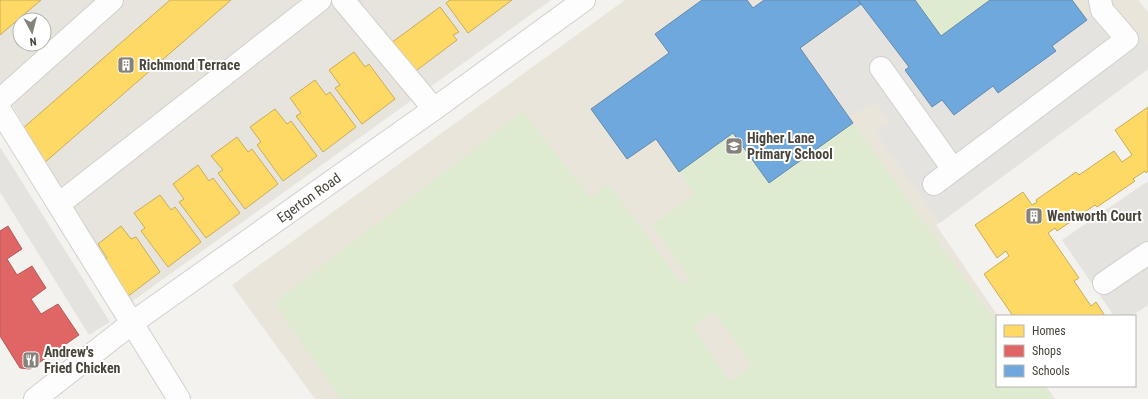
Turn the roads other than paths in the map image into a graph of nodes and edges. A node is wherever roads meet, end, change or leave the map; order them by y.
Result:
1 (112, 0) edge
2 (320, 0) edge
3 (343, 0) edge
4 (584, 0) edge
5 (1100, 0) edge
6 (881, 68) dead end
7 (0, 100) edge
8 (0, 110) edge
9 (434, 110) junction
10 (953, 169) junction
11 (934, 184) dead end
12 (58, 204) junction
13 (1148, 253) edge
14 (1104, 283) dead end
15 (132, 323) junction
16 (35, 399) edge
17 (179, 399) edge

1 - 7 street
2 - 12 street
3 - 9 street
4 - 9 street, Egerton Road
5 - 10 street
6 - 10 street
8 - 12 street
9 - 15 street, Egerton Road
10 - 11 street
12 - 15 street
13 - 14 street
15 - 16 street, Egerton Road
15 - 17 street

